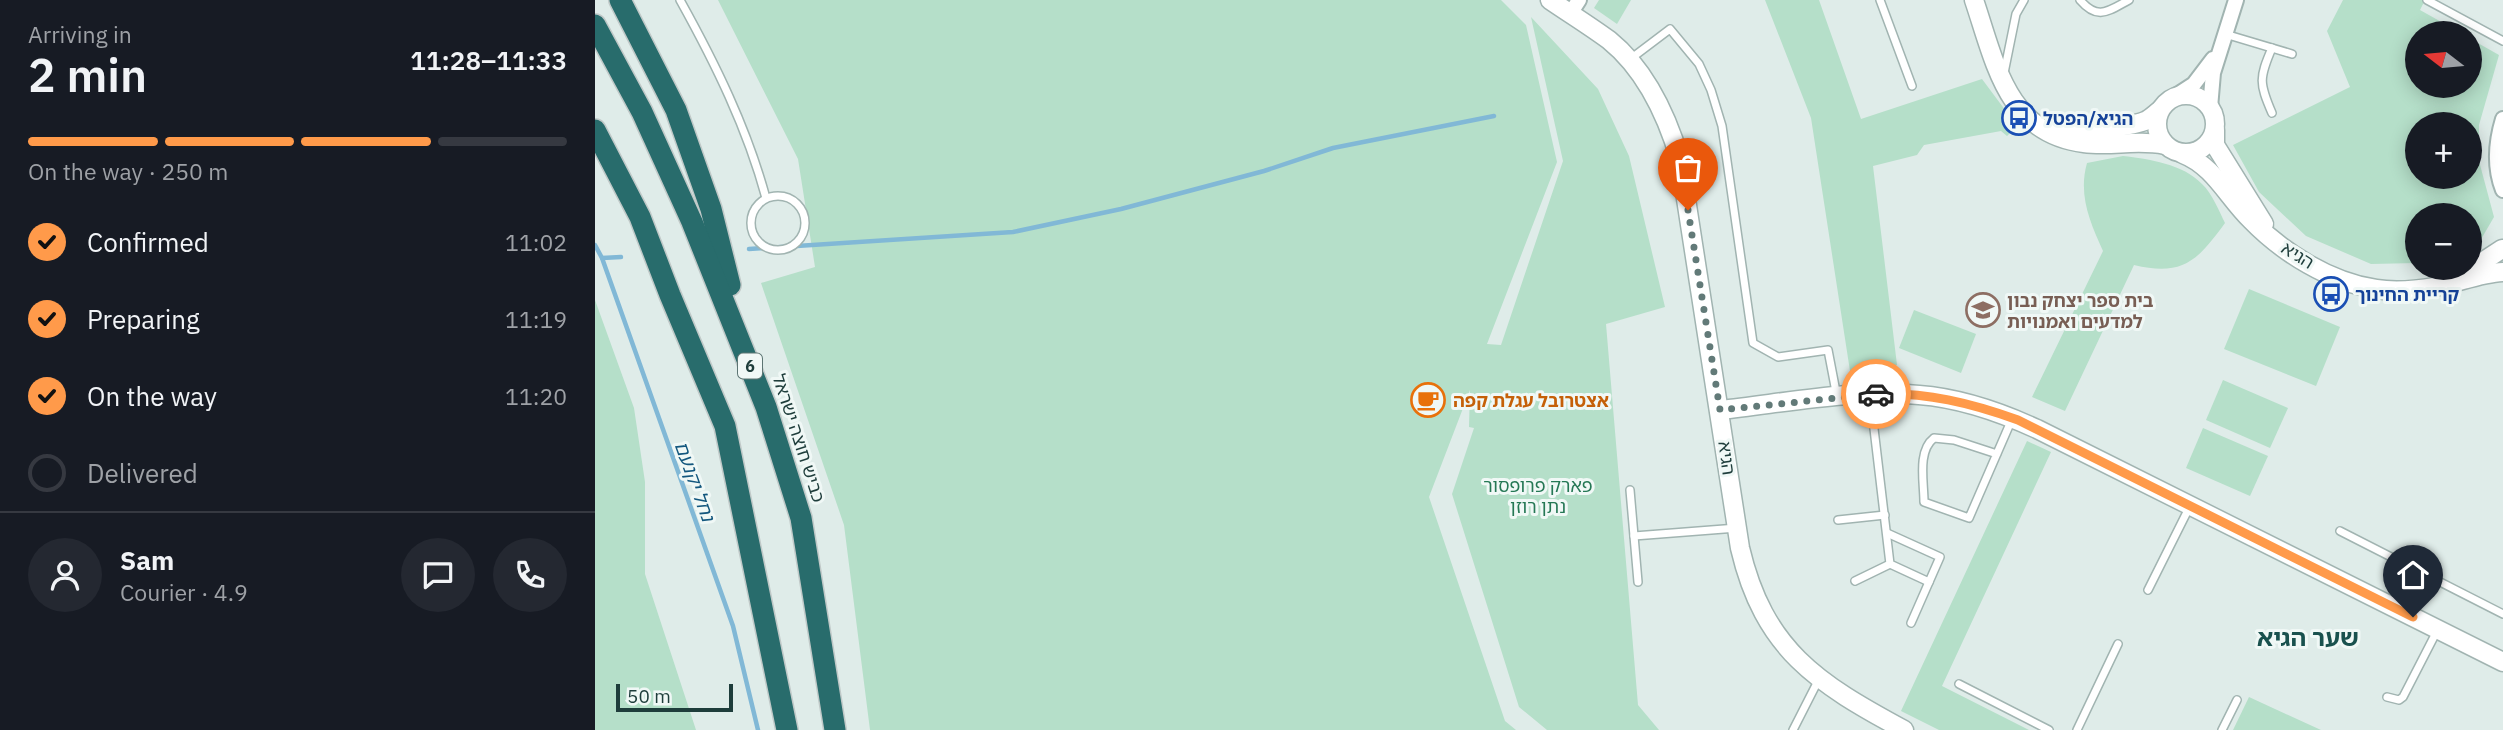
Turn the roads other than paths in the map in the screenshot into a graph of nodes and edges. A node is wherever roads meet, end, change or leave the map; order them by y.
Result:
1 (620, 0) edge
2 (680, 0) edge
3 (1550, 0) edge
4 (1879, 0) edge
5 (1975, 0) edge
6 (2024, 0) edge
7 (2080, 0) edge
8 (2236, 0) edge
9 (2427, 0) edge
10 (2125, 1) edge
11 (1575, 7) edge
12 (595, 25) edge
13 (2223, 40) junction
14 (2503, 41) edge
15 (2272, 48) junction
16 (2292, 54) dead end
17 (1627, 61) junction
18 (2003, 82) junction
19 (1912, 86) dead end
20 (2174, 97) junction
21 (2210, 108) junction
22 (2159, 111) junction
23 (2272, 113) dead end
24 (2503, 119) edge
25 (2037, 126) junction
26 (595, 130) edge
27 (2215, 130) junction
28 (2165, 145) junction
29 (2183, 154) junction
30 (2503, 191) edge
31 (766, 198) junction
32 (2271, 237) junction
33 (2503, 252) edge
34 (2503, 272) edge
35 (2449, 284) junction
36 (748, 358) junction
37 (1870, 394) junction
38 (1837, 397) junction
39 (1720, 410) junction
40 (2012, 418) junction
41 (1997, 454) junction
42 (1630, 490) dead end
43 (2190, 506) junction
44 (1885, 515) junction
45 (1838, 520) dead end
46 (1737, 528) junction
47 (2340, 531) dead end
48 (1887, 533) junction
49 (1634, 536) junction
50 (1891, 564) junction
51 (1855, 581) dead end
52 (1638, 582) dead end
53 (1929, 582) junction
54 (2148, 590) dead end
55 (2503, 614) edge
56 (1911, 623) dead end
57 (2438, 629) junction
58 (2117, 644) dead end
59 (2503, 662) edge
60 (1819, 679) junction
61 (1959, 684) dead end
62 (2387, 696) dead end
63 (2237, 700) dead end
64 (787, 730) edge
65 (835, 730) edge
66 (1793, 730) edge
67 (1905, 730) edge
68 (2049, 730) edge
69 (2077, 730) edge
70 (2223, 730) edge

1 - 36 highway
2 - 31 lane
3 - 11 street, הגיא
4 - 19 lane
5 - 18 street
6 - 18 lane
7 - 10 lane
8 - 13 street
9 - 14 lane
11 - 17 street, הגיא
12 - 36 highway, כביש חוצה ישראל / 6
13 - 15 lane
13 - 20 street
13 - 21 street
15 - 16 lane
15 - 23 lane
17 - 38 lane
17 - 39 street, הגיא
18 - 25 street
20 - 21 street
20 - 22 street
21 - 27 street
22 - 25 street
22 - 28 street
24 - 30 street
25 - 28 street
26 - 64 highway
27 - 29 street
27 - 32 street, הגיא
28 - 29 street
29 - 32 street, הגיא
31 - 31 lane
32 - 35 street, הגיא
33 - 35 street, הגיא
34 - 35 street, הגיא
36 - 65 highway, כביש חוצה ישראל / 6
37 - 38 street
37 - 40 street
37 - 44 lane
38 - 39 street
39 - 46 street, הגיא
40 - 41 lane
40 - 43 street
41 - 41 lane
42 - 49 lane
43 - 54 lane
43 - 57 street
44 - 45 lane
44 - 48 lane
46 - 49 lane
46 - 60 street, הגיא
47 - 55 lane
48 - 50 lane
48 - 53 lane
49 - 52 lane
50 - 51 lane
50 - 53 lane
53 - 56 lane
57 - 59 street
57 - 62 lane
58 - 69 lane
60 - 66 lane
60 - 67 street, הגיא
61 - 68 lane
63 - 70 lane

